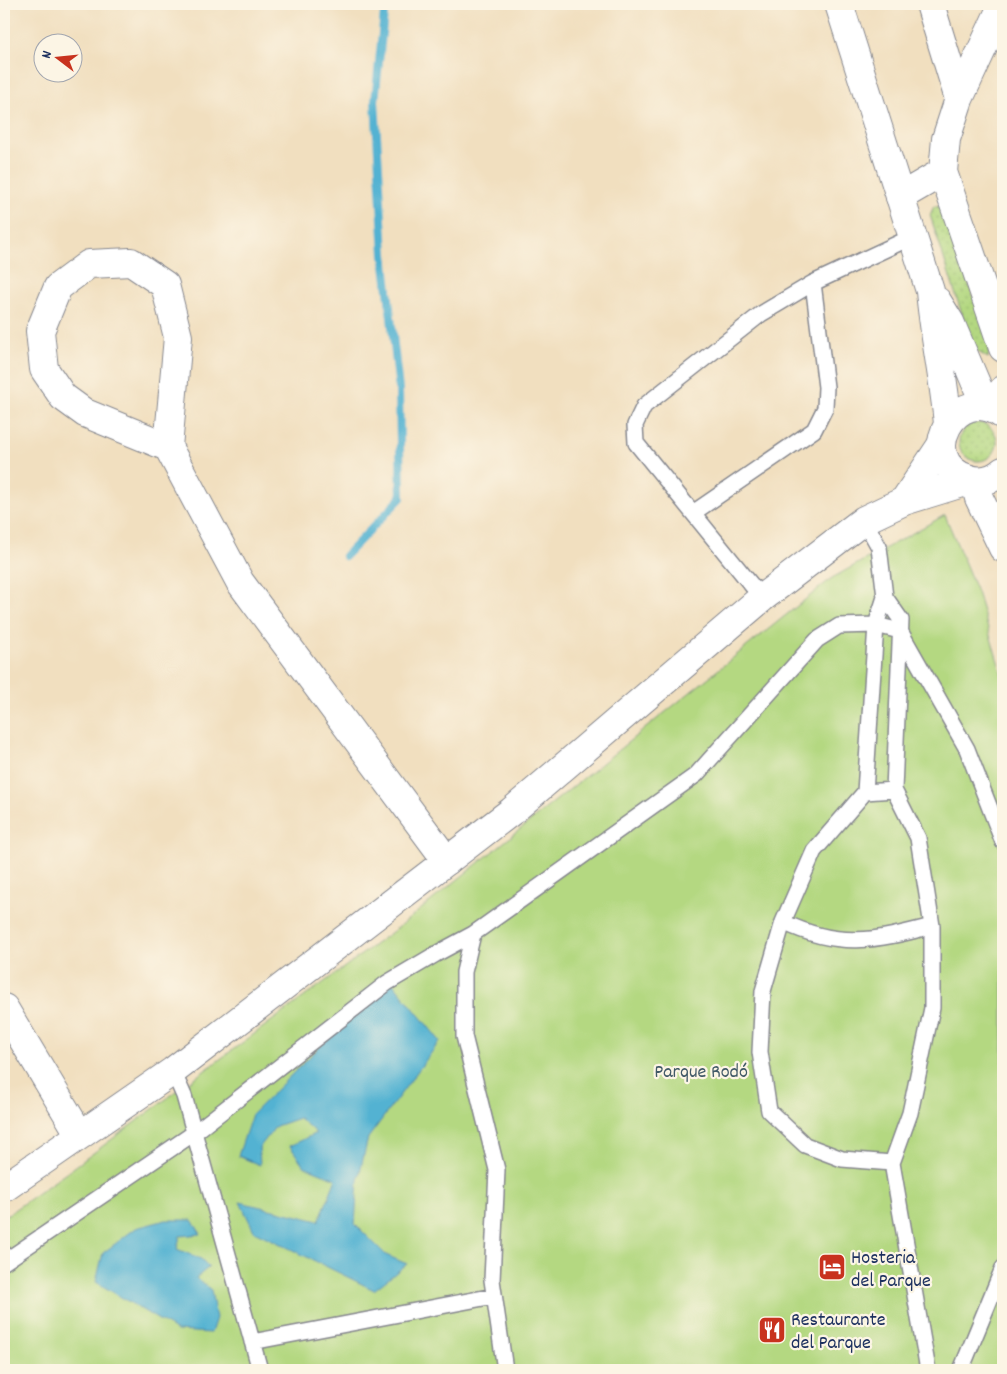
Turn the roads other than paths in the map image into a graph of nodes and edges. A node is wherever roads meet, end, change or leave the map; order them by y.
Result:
1 (839, 4) edge
2 (930, 4) edge
3 (1003, 4) edge
4 (959, 98) junction
5 (943, 172) junction
6 (900, 197) junction
7 (914, 236) junction
8 (813, 283) junction
9 (930, 291) junction
10 (1003, 348) edge
11 (996, 405) edge
12 (945, 434) junction
13 (168, 447) junction
14 (1003, 471) edge
15 (973, 480) junction
16 (904, 501) junction
17 (693, 513) junction
18 (864, 520) junction
19 (1003, 548) edge
20 (885, 597) junction
21 (762, 598) junction
22 (876, 625) junction
23 (900, 631) junction
24 (894, 790) junction
25 (865, 792) junction
26 (1003, 842) edge
27 (447, 860) junction
28 (783, 922) junction
29 (932, 926) junction
30 (474, 934) junction
31 (4, 1008) edge
32 (173, 1071) junction
33 (194, 1133) junction
34 (80, 1135) junction
35 (892, 1163) junction
36 (4, 1188) edge
37 (4, 1262) edge
38 (1003, 1268) edge
39 (494, 1296) junction
40 (252, 1342) junction
41 (930, 1369) edge
42 (260, 1370) edge
43 (505, 1370) edge
44 (961, 1370) edge

1 - 6 main road
2 - 4 main road
3 - 4 main road
4 - 5 main road
5 - 6 main road
5 - 10 main road
6 - 7 main road
7 - 8 lane
7 - 9 main road
8 - 17 lane
8 - 17 lane
9 - 11 main road
9 - 12 main road
11 - 12 main road
12 - 15 main road
12 - 16 main road
13 - 13 main road
13 - 27 main road
14 - 15 main road
15 - 16 main road
15 - 19 main road
16 - 18 main road
17 - 21 lane
18 - 20 lane
18 - 21 main road
20 - 22 lane
20 - 23 lane
21 - 27 main road
22 - 23 lane
22 - 25 lane
22 - 30 lane
23 - 24 lane
23 - 26 lane
24 - 25 lane
24 - 29 lane
25 - 28 lane
27 - 32 main road
28 - 29 lane
28 - 35 lane
29 - 35 lane
30 - 33 lane
30 - 39 lane
31 - 34 main road
32 - 33 lane
32 - 34 main road
33 - 37 lane
33 - 40 lane
34 - 36 main road
35 - 41 lane
38 - 44 lane
39 - 40 lane
39 - 43 lane
40 - 42 lane

